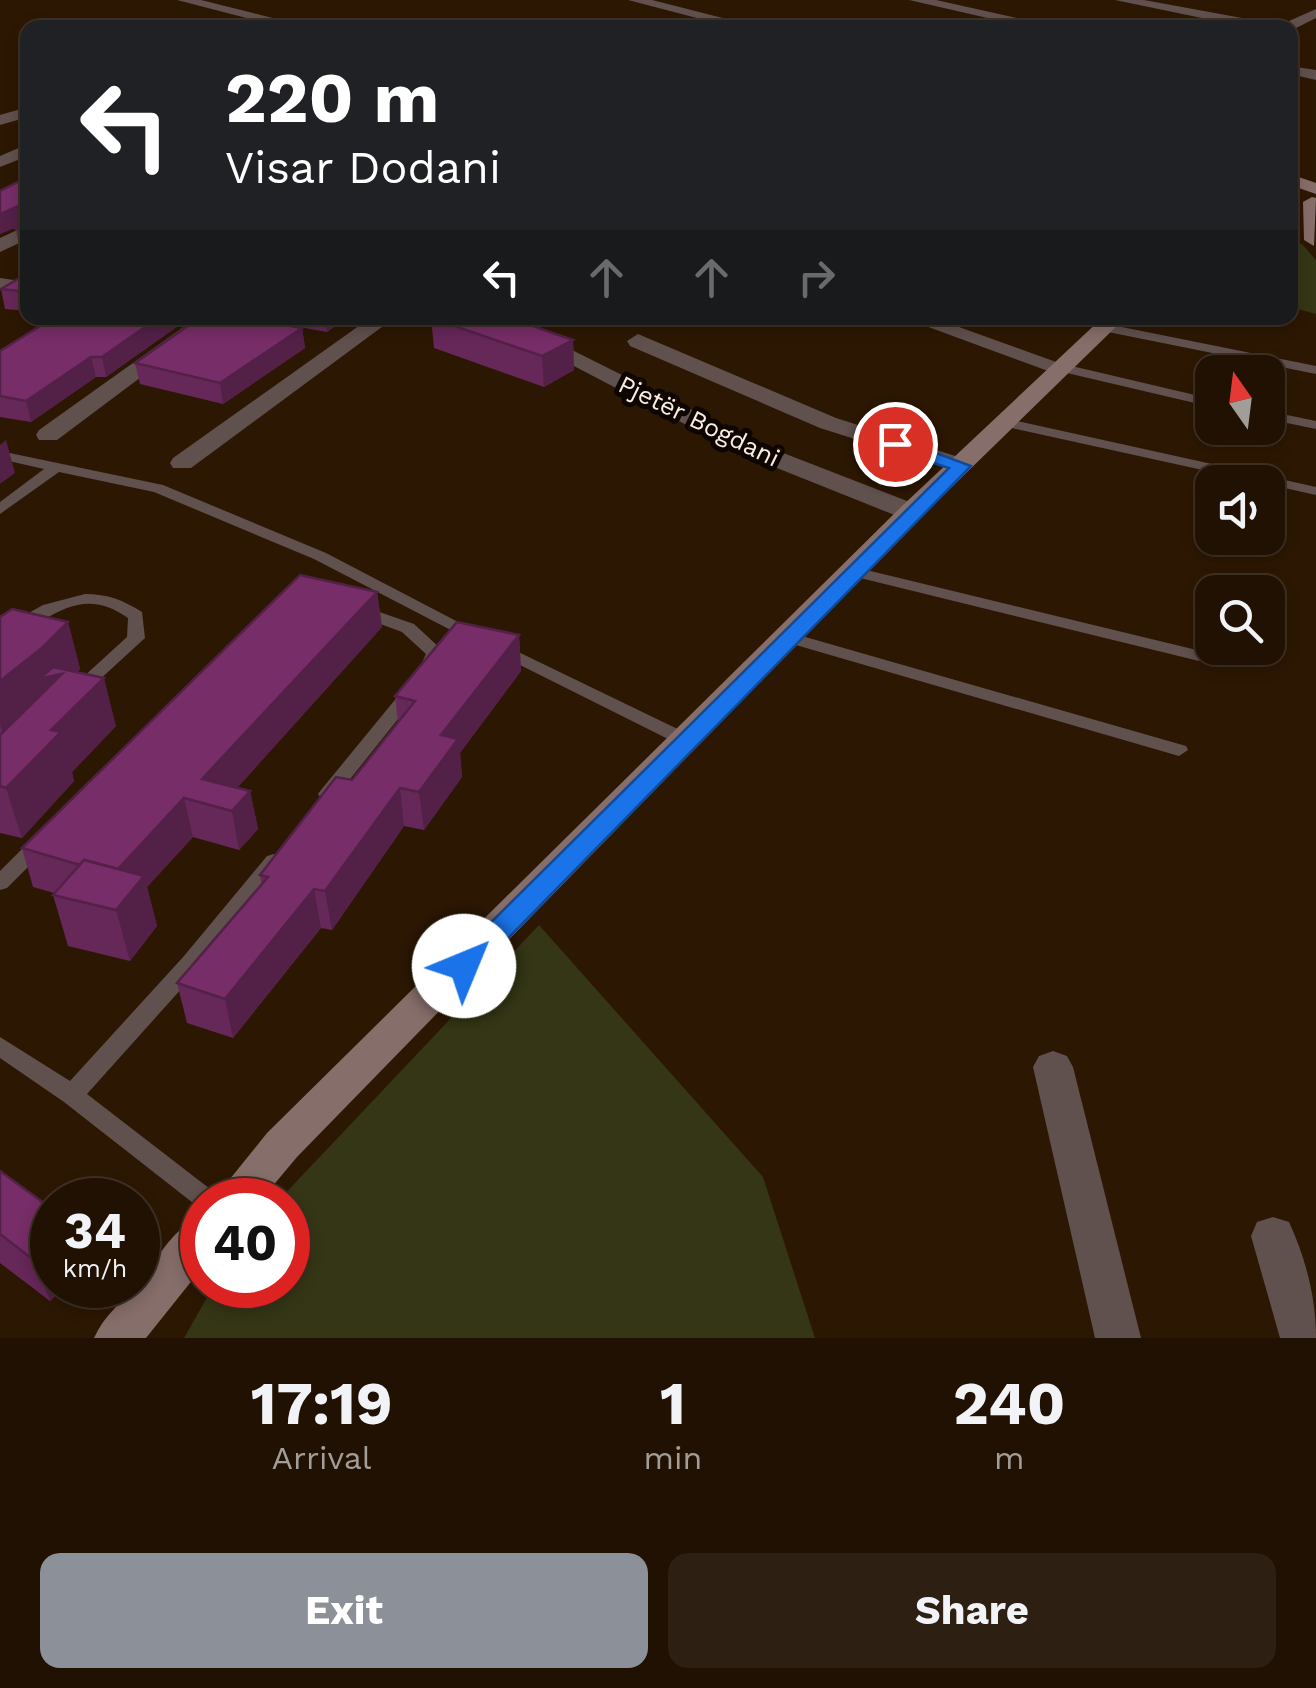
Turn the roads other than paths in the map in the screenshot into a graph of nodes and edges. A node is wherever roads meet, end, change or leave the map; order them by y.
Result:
1 (184, 0) edge
2 (635, 0) edge
3 (916, 0) edge
4 (1122, 0) edge
5 (270, 20) edge
6 (725, 20) edge
7 (1015, 20) edge
8 (1231, 20) edge
9 (1315, 197) edge
10 (1303, 233) edge
11 (202, 325) edge
12 (372, 325) edge
13 (506, 325) edge
14 (936, 325) edge
15 (1098, 325) edge
16 (1119, 325) edge
17 (314, 340) dead end
18 (638, 341) dead end
19 (344, 345) junction
20 (1060, 367) junction
21 (1316, 370) edge
22 (1195, 399) edge
23 (1285, 419) edge
24 (1003, 422) junction
25 (1316, 425) edge
26 (48, 435) dead end
27 (0, 455) edge
28 (182, 463) dead end
29 (57, 466) junction
30 (962, 466) junction
31 (1316, 491) edge
32 (0, 509) edge
33 (911, 512) junction
34 (854, 572) junction
35 (334, 604) edge
36 (0, 636) edge
37 (788, 637) junction
38 (1195, 655) edge
39 (68, 698) edge
40 (685, 740) junction
41 (1179, 750) dead end
42 (310, 816) edge
43 (54, 829) edge
44 (287, 846) edge
45 (0, 883) edge
46 (0, 1046) edge
47 (1053, 1068) dead end
48 (72, 1095) junction
49 (254, 1178) edge
50 (180, 1180) edge
51 (1273, 1236) dead end
52 (132, 1308) edge
53 (117, 1338) edge
54 (1118, 1338) edge
55 (1303, 1338) edge

1 - 5 street
2 - 6 street
3 - 7 street
4 - 8 street
9 - 10 street
11 - 26 street
12 - 19 street
13 - 33 street, Pjetër Bogdani
14 - 20 street
15 - 20 street
16 - 21 lane
17 - 19 street
18 - 30 street
19 - 28 street
20 - 22 lane
20 - 24 street
23 - 25 lane
24 - 30 street
24 - 31 lane
27 - 29 lane
29 - 32 lane
29 - 40 lane
30 - 33 street
33 - 34 street
34 - 37 street
34 - 38 lane
35 - 42 lane
36 - 39 lane
37 - 40 street
37 - 41 lane
40 - 49 street
43 - 45 lane
44 - 48 lane
46 - 48 lane
47 - 54 street
48 - 50 lane
51 - 55 street
52 - 53 street

